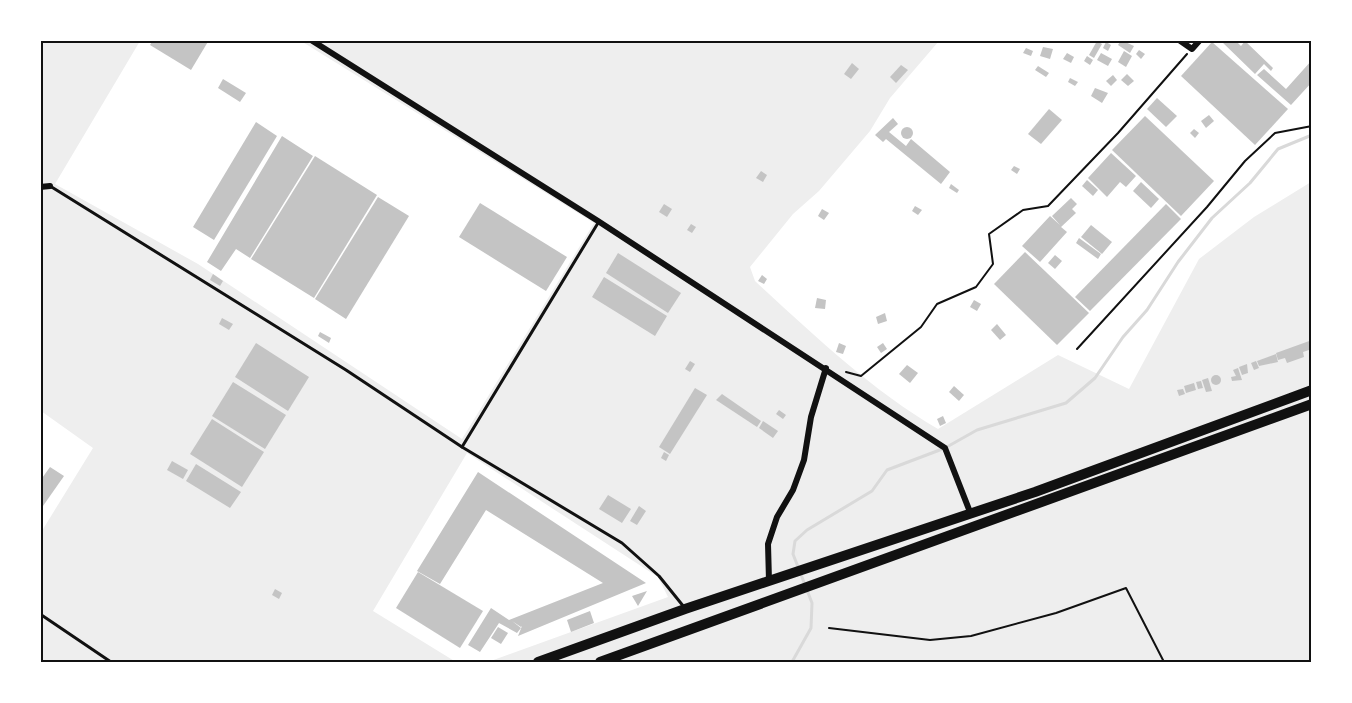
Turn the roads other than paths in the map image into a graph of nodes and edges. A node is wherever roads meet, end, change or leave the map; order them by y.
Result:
1 (311, 40) edge
2 (1179, 40) edge
3 (1200, 40) edge
4 (50, 186) joint
5 (40, 187) edge
6 (598, 221) junction
7 (826, 368) junction
8 (1311, 390) edge
9 (1311, 404) edge
10 (462, 447) junction
11 (970, 512) junction
12 (769, 582) junction
13 (685, 609) junction
14 (40, 614) edge
15 (111, 663) edge
16 (538, 663) edge
17 (600, 663) edge

1 - 6 street
2 - 3 street
4 - 5 street
4 - 10 lane
6 - 7 street
6 - 10 lane
7 - 11 street
7 - 12 street
8 - 11 highway
9 - 17 highway
10 - 13 lane
11 - 12 highway
12 - 13 highway
13 - 16 highway
14 - 15 lane

